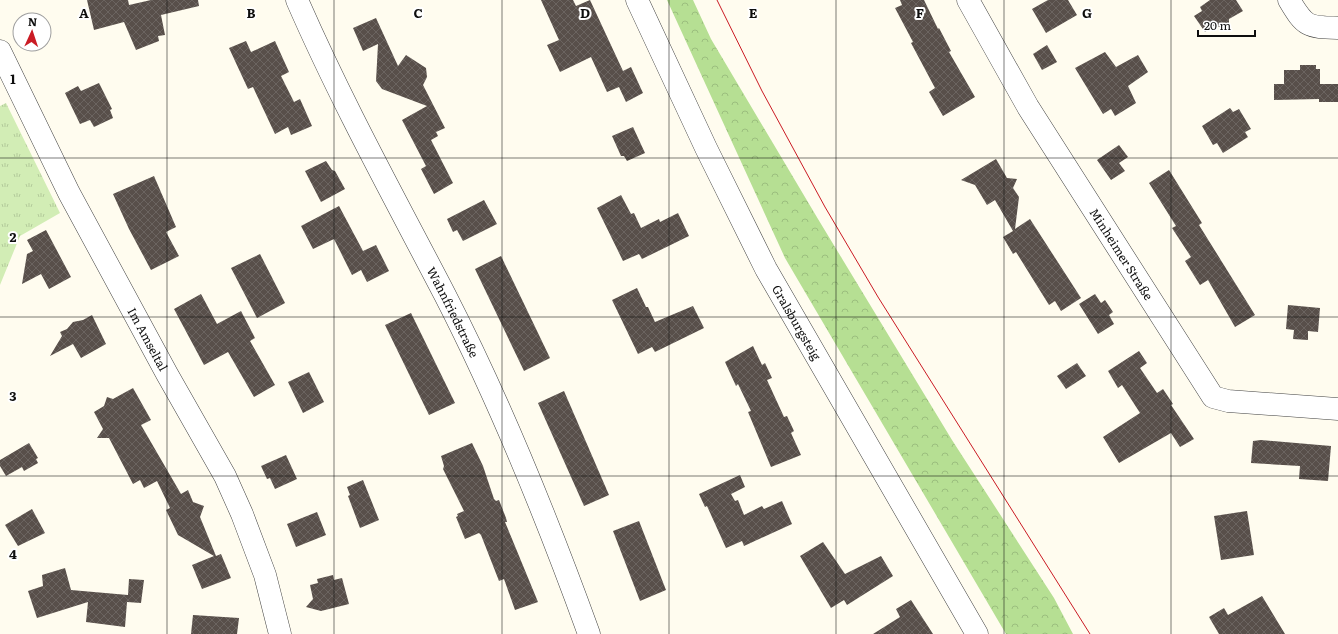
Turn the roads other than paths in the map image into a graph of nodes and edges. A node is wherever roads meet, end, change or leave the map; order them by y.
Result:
1 (296, 0) edge
2 (637, 0) edge
3 (968, 0) edge
4 (1289, 0) edge
5 (1338, 28) edge
6 (0, 51) edge
7 (1338, 408) edge
8 (280, 634) edge
9 (589, 634) edge
10 (977, 634) edge

1 - 9 street, Wahnfriedstraße
2 - 10 street, Gralsburgsteig
3 - 7 street, Minheimer Straße
4 - 5 street
6 - 8 street, Im Amseltal

